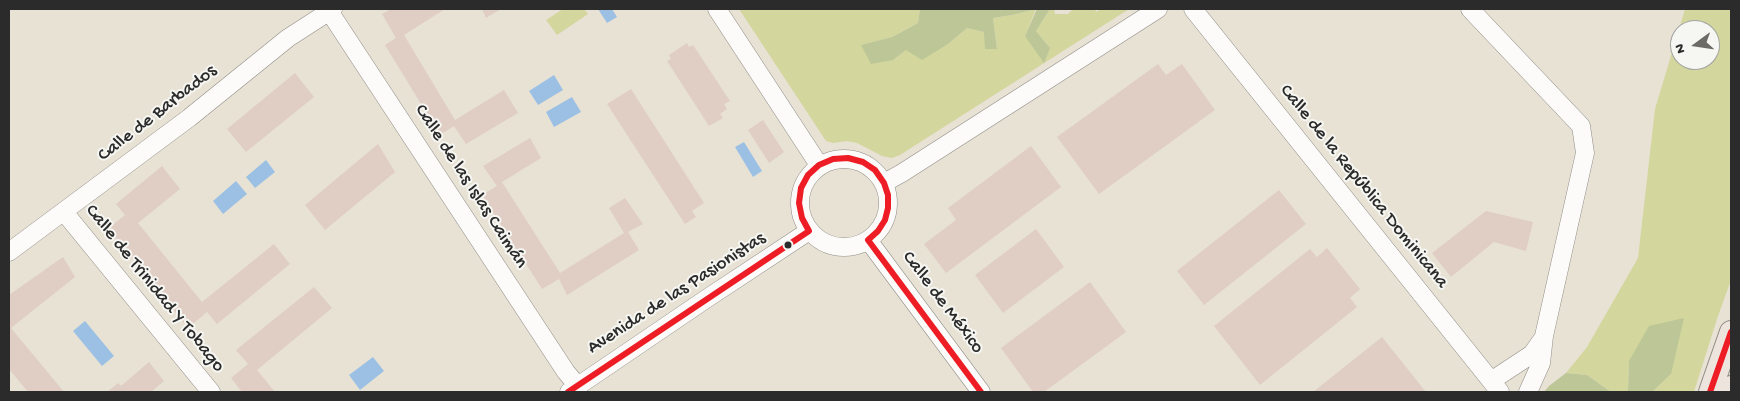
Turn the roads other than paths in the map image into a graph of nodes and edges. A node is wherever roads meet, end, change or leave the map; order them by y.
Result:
1 (717, 9) edge
2 (1158, 9) edge
3 (1193, 9) edge
4 (1470, 9) edge
5 (331, 10) edge
6 (819, 165) junction
7 (884, 183) junction
8 (64, 212) junction
9 (809, 231) junction
10 (868, 240) junction
11 (9, 252) edge
12 (1731, 332) edge
13 (1544, 336) junction
14 (1495, 387) edge
15 (1731, 387) edge
16 (572, 389) edge
17 (211, 392) edge
18 (982, 392) edge
19 (1528, 392) edge
20 (1710, 392) edge
21 (1729, 392) edge

1 - 6 street
2 - 7 street
3 - 14 street, Calle de la República Dominicana
4 - 13 street
5 - 8 street, Calle de Barbados
5 - 16 street, Calle de las Islas Caimán
6 - 7 street
6 - 9 street
7 - 10 street
8 - 11 street, Calle de Barbados
8 - 17 street, Calle de Trinidad Y Tobago
9 - 10 street
9 - 16 street, Avenida de las Pasionistas
10 - 18 street, Calle de México
12 - 20 main road
13 - 14 street
13 - 19 street
15 - 21 main road

